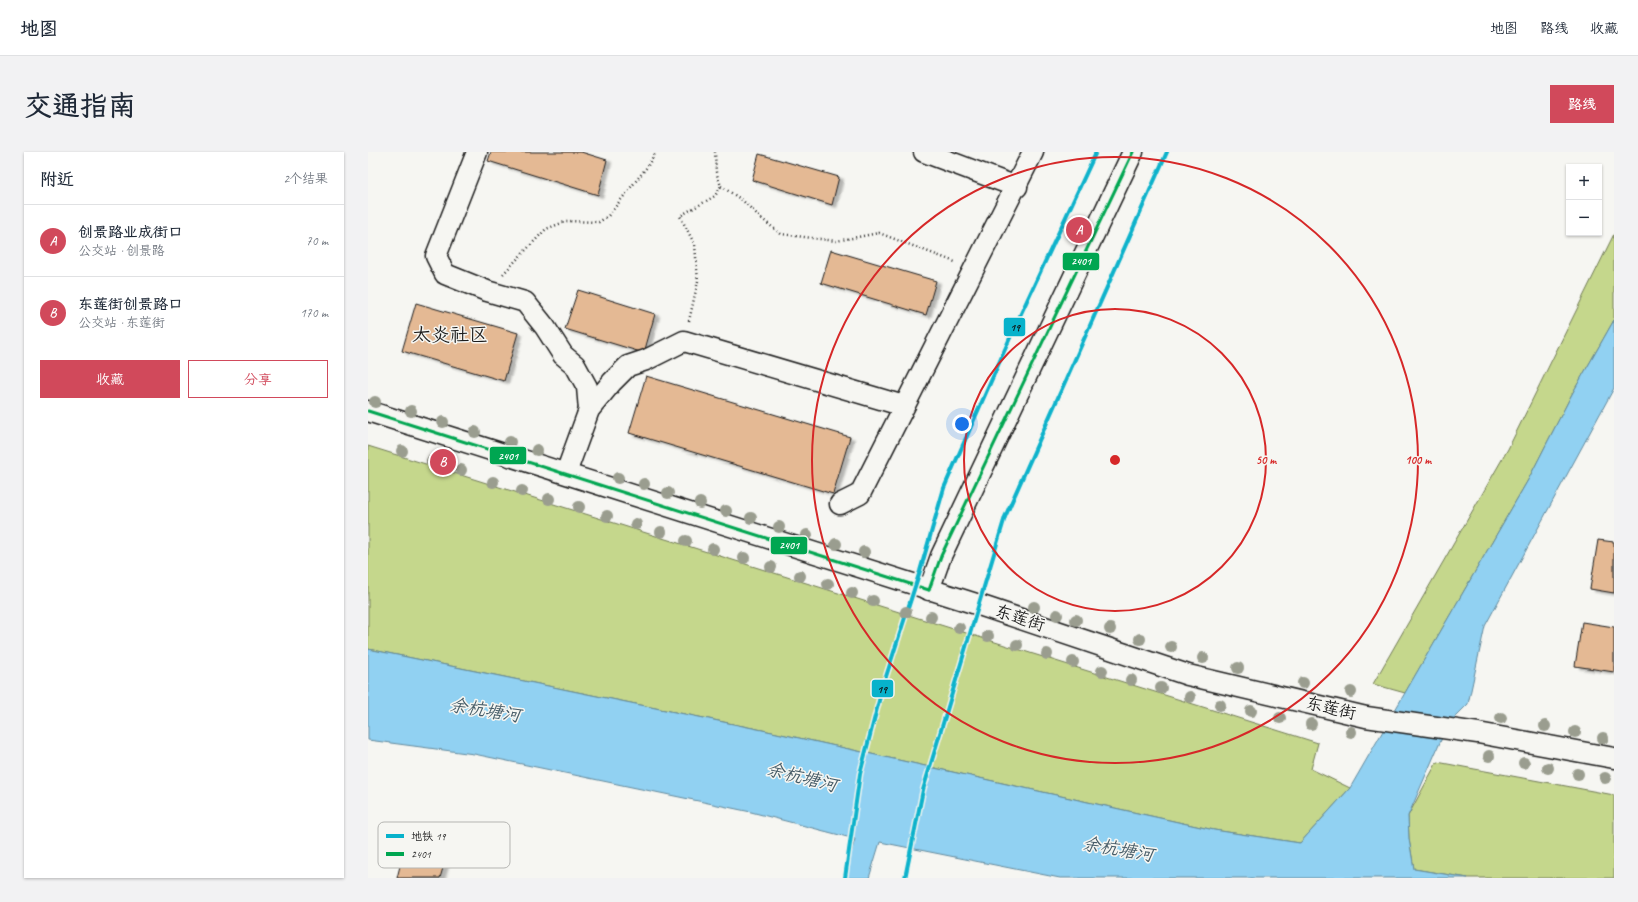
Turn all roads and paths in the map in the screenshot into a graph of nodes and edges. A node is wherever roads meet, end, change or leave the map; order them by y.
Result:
1 (477, 152) edge
2 (656, 152) edge
3 (715, 152) edge
4 (924, 152) edge
5 (1033, 152) edge
6 (1133, 152) edge
7 (721, 186) junction
8 (1017, 187) junction
9 (974, 269) junction
10 (487, 291) junction
11 (684, 341) junction
12 (904, 406) junction
13 (589, 410) junction
14 (368, 411) edge
15 (566, 473) junction
16 (840, 504) dead end
17 (929, 590) junction
18 (1614, 758) edge

1 - 10 street
2 - 10 path
3 - 7 path
4 - 8 street
5 - 8 street
6 - 17 street
7 - 9 path
7 - 11 path
8 - 9 street
9 - 12 street
10 - 13 street
11 - 12 street
11 - 13 street
12 - 16 street
13 - 15 street
14 - 15 street, 东莲街
15 - 17 street, 东莲街
17 - 18 street, 东莲街

